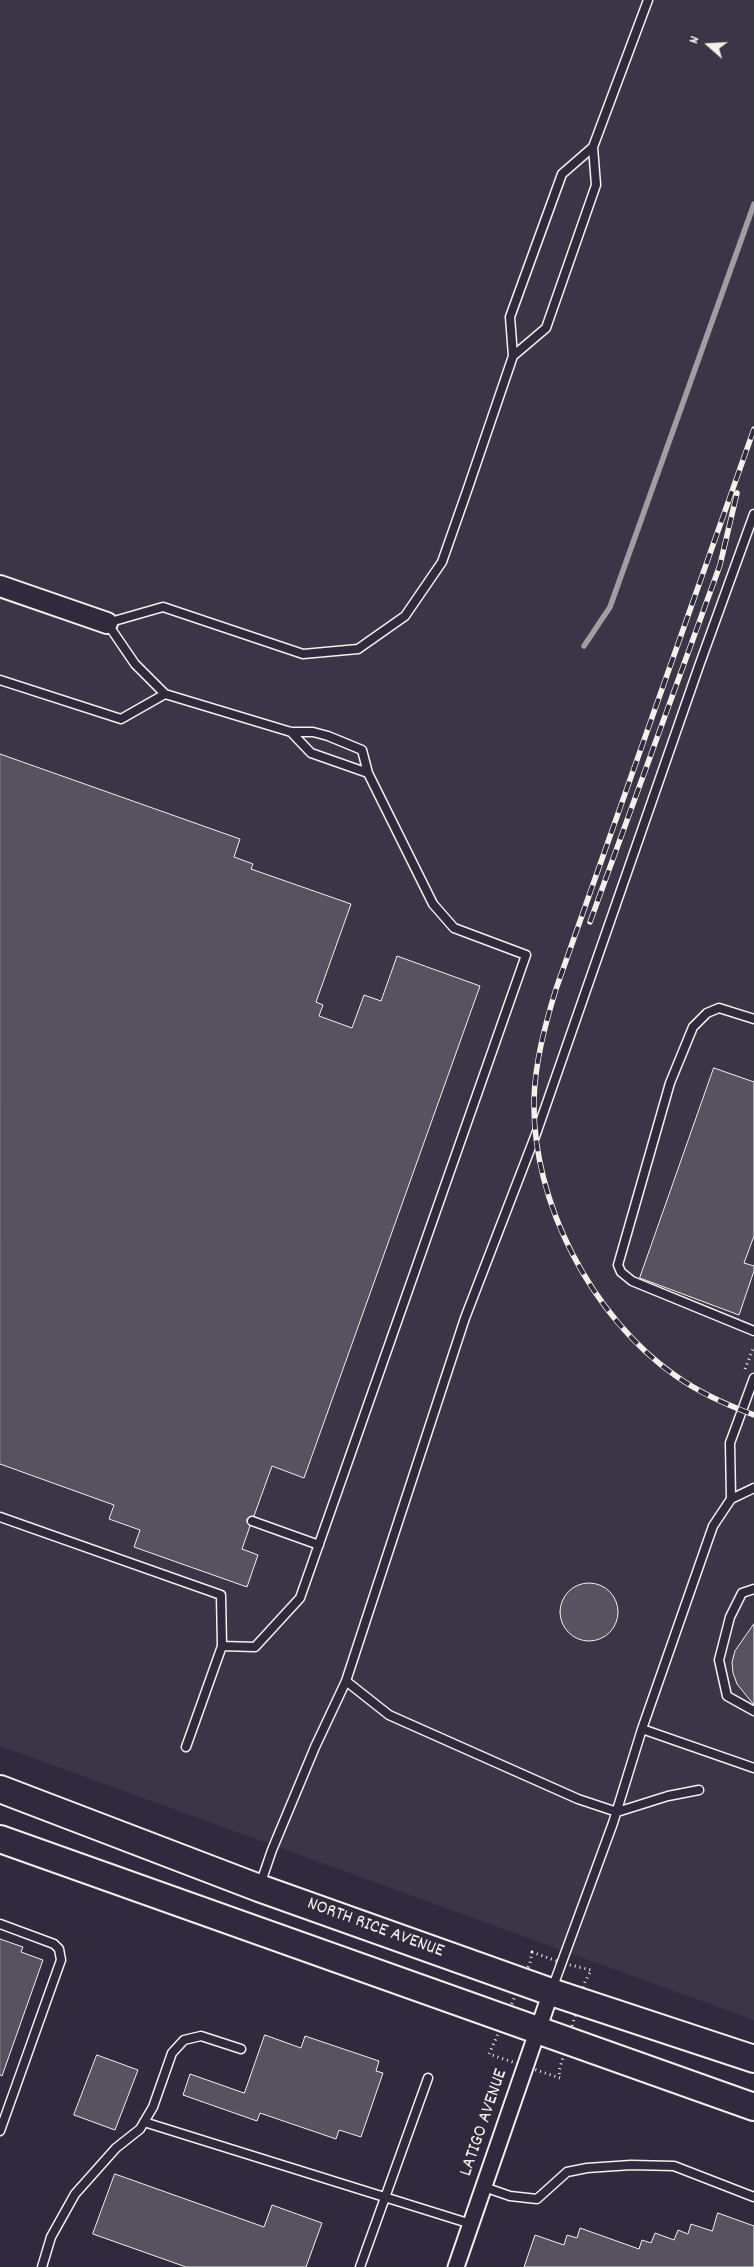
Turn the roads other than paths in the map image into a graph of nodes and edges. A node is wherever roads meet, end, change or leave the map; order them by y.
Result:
1 (648, 0) edge
2 (593, 147) junction
3 (513, 356) junction
4 (754, 514) edge
5 (0, 586) edge
6 (107, 624) junction
7 (0, 680) edge
8 (165, 694) junction
9 (291, 732) junction
10 (368, 773) junction
11 (754, 1019) edge
12 (754, 1331) edge
13 (754, 1378) edge
14 (754, 1488) edge
15 (731, 1499) junction
16 (0, 1517) edge
17 (252, 1521) dead end
18 (319, 1545) junction
19 (754, 1589) edge
20 (222, 1646) junction
21 (346, 1681) junction
22 (754, 1711) edge
23 (642, 1729) junction
24 (186, 1748) dead end
25 (754, 1768) edge
26 (0, 1789) edge
27 (699, 1790) dead end
28 (617, 1812) junction
29 (0, 1839) edge
30 (259, 1888) junction
31 (0, 1924) edge
32 (551, 1992) junction
33 (538, 2030) junction
34 (240, 2049) dead end
35 (754, 2059) edge
36 (428, 2078) dead end
37 (754, 2107) edge
38 (144, 2122) junction
39 (0, 2131) edge
40 (484, 2187) junction
41 (385, 2196) junction
42 (754, 2197) edge
43 (471, 2224) junction
44 (42, 2267) edge
45 (360, 2267) edge
46 (456, 2267) edge

1 - 2 lane
2 - 3 lane
2 - 3 lane
3 - 6 lane
4 - 21 lane
5 - 6 street
6 - 8 lane
7 - 8 lane
8 - 9 lane
9 - 10 lane
9 - 10 lane
10 - 18 lane
11 - 12 lane
13 - 15 lane
14 - 15 lane
15 - 23 lane
16 - 20 lane
17 - 18 lane
18 - 20 lane
19 - 22 lane
20 - 24 lane
21 - 28 lane
21 - 30 lane
23 - 25 lane
23 - 28 lane
26 - 30 highway, NORTH RICE AVENUE
27 - 28 lane
28 - 32 lane
29 - 33 highway
30 - 32 highway, NORTH RICE AVENUE
31 - 39 lane
32 - 33 street, LATIGO AVENUE
32 - 35 highway, NORTH RICE AVENUE
33 - 37 highway
33 - 40 street, LATIGO AVENUE
34 - 38 lane
36 - 41 lane
38 - 41 lane
38 - 44 lane
40 - 42 lane
40 - 43 street, LATIGO AVENUE
41 - 43 lane
41 - 45 lane
43 - 46 street, LATIGO AVENUE

